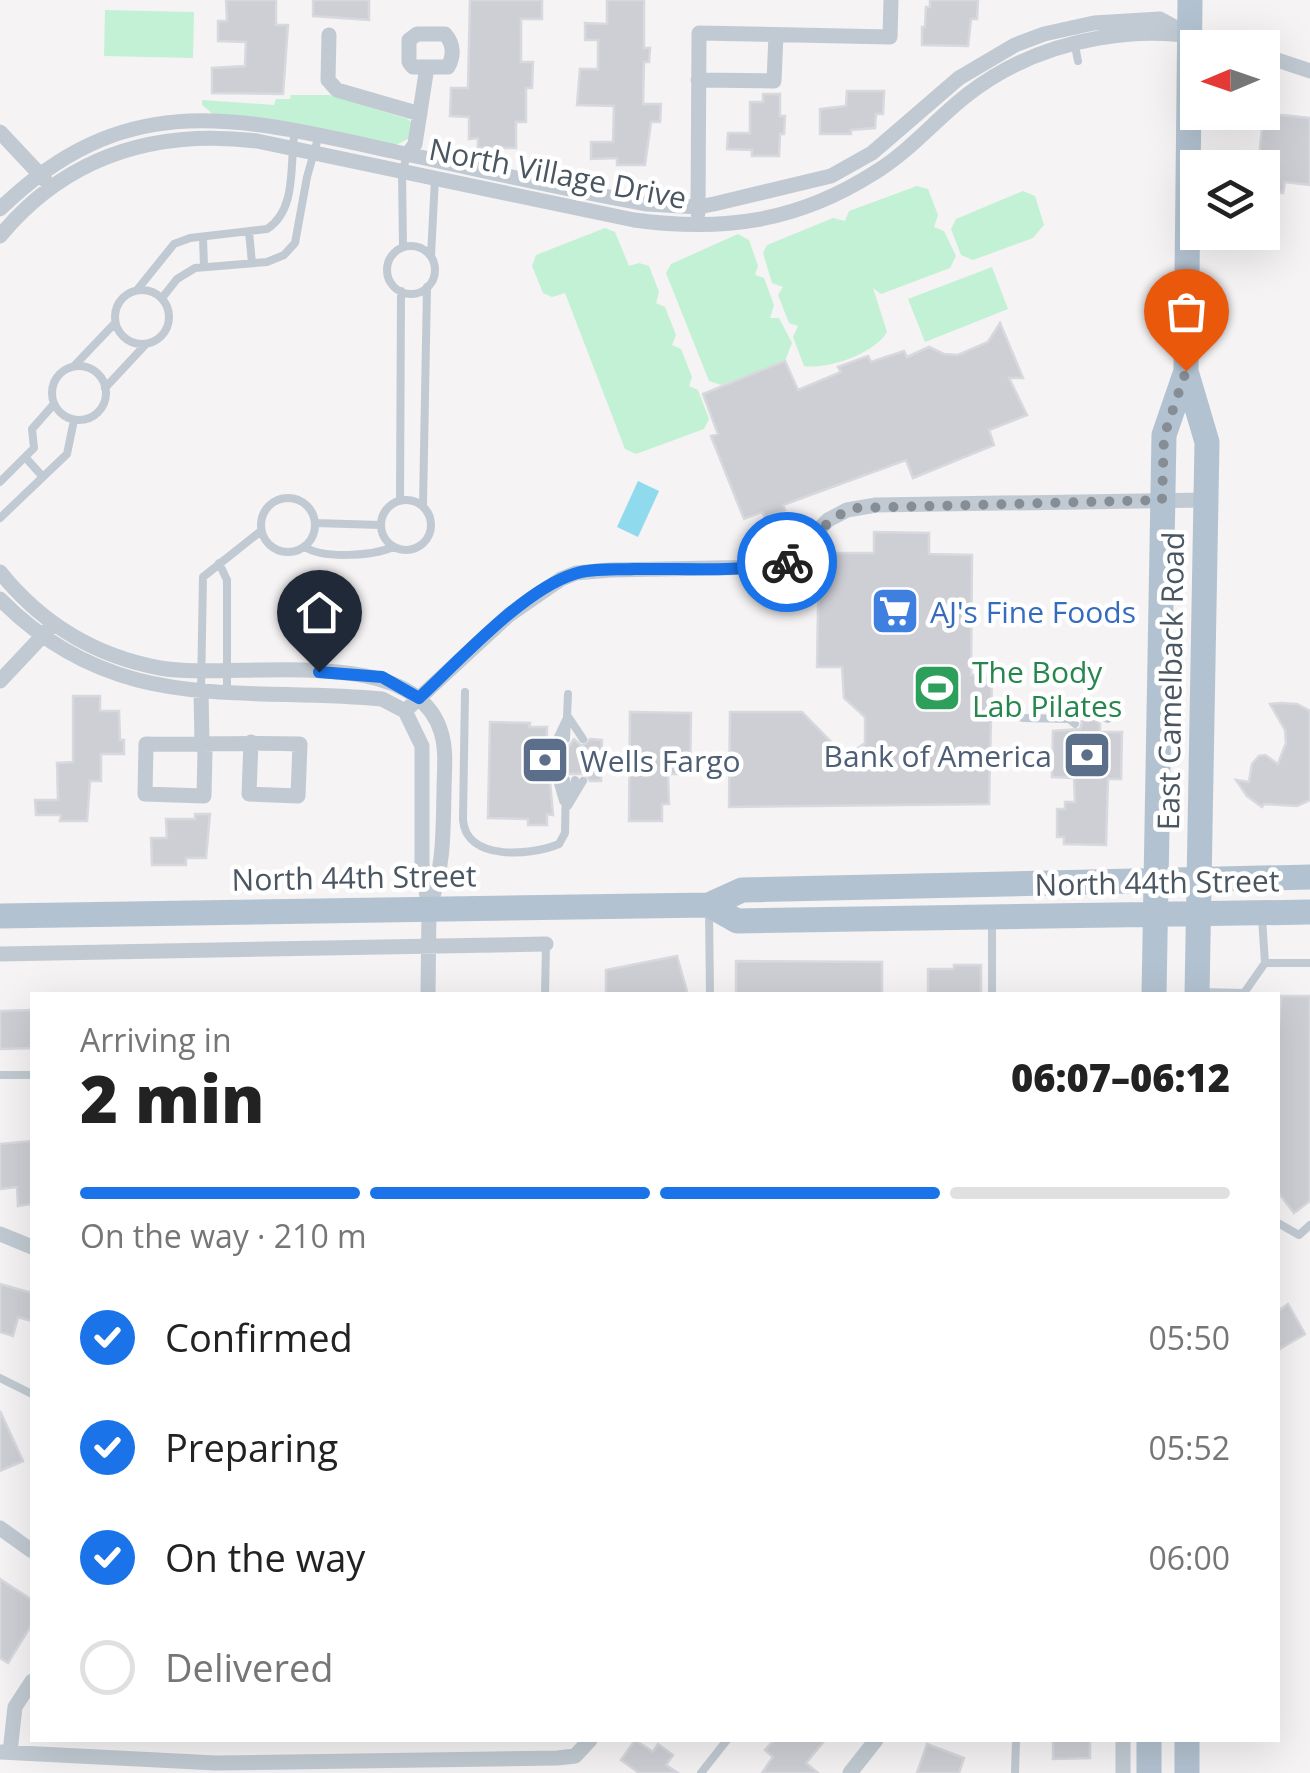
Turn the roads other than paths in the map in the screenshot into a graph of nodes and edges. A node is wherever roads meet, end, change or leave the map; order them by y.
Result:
1 (891, 0) edge
2 (1190, 0) edge
3 (1190, 30) edge
4 (329, 35) dead end
5 (776, 35) junction
6 (1072, 35) junction
7 (1180, 35) edge
8 (1078, 61) dead end
9 (1280, 61) edge
10 (427, 67) dead end
11 (1310, 71) edge
12 (698, 80) junction
13 (420, 114) junction
14 (296, 130) junction
15 (1189, 130) edge
16 (0, 132) edge
17 (318, 135) junction
18 (292, 148) junction
19 (314, 154) junction
20 (408, 154) junction
21 (402, 171) junction
22 (40, 174) junction
23 (434, 178) junction
24 (812, 181) junction
25 (52, 187) junction
26 (820, 200) junction
27 (698, 207) junction
28 (0, 209) edge
29 (281, 216) junction
30 (300, 222) junction
31 (698, 227) junction
32 (249, 232) junction
33 (0, 236) edge
34 (203, 237) junction
35 (403, 247) junction
36 (431, 256) junction
37 (252, 263) junction
38 (204, 267) junction
39 (427, 288) junction
40 (138, 290) junction
41 (401, 291) junction
42 (162, 298) junction
43 (115, 323) junction
44 (146, 344) junction
45 (74, 366) junction
46 (1186, 371) junction
47 (105, 388) junction
48 (54, 404) junction
49 (74, 420) junction
50 (25, 457) junction
51 (43, 477) junction
52 (0, 482) edge
53 (400, 500) junction
54 (1162, 500) junction
55 (1206, 500) junction
56 (424, 506) junction
57 (1, 514) edge
58 (315, 522) junction
59 (380, 525) junction
60 (261, 531) junction
61 (305, 547) junction
62 (393, 547) junction
63 (219, 563) junction
64 (0, 572) edge
65 (0, 599) edge
66 (48, 630) junction
67 (201, 672) junction
68 (227, 672) junction
69 (0, 682) edge
70 (201, 690) junction
71 (227, 691) junction
72 (465, 692) dead end
73 (568, 694) dead end
74 (419, 698) junction
75 (405, 711) junction
76 (568, 716) junction
77 (1023, 718) dead end
78 (1073, 720) dead end
79 (251, 742) junction
80 (202, 745) junction
81 (566, 810) junction
82 (1310, 877) edge
83 (1199, 879) junction
84 (1155, 880) junction
85 (709, 905) junction
86 (429, 908) junction
87 (1310, 912) edge
88 (1261, 913) junction
89 (1198, 915) junction
90 (0, 916) edge
91 (1154, 916) junction
92 (992, 918) junction
93 (546, 944) joint
94 (428, 947) junction
95 (0, 954) edge
96 (1265, 963) junction
97 (1310, 963) edge
98 (428, 992) edge
99 (545, 992) edge
100 (710, 992) edge
101 (992, 992) edge
102 (1154, 992) edge
103 (1197, 992) edge
104 (1245, 992) edge
105 (0, 1075) edge
106 (30, 1075) edge
107 (1280, 1224) edge
108 (1310, 1225) edge
109 (0, 1234) edge
110 (30, 1246) edge
111 (0, 1378) edge
112 (30, 1393) edge
113 (0, 1528) edge
114 (30, 1550) edge
115 (30, 1684) edge
116 (588, 1742) edge
117 (725, 1742) edge
118 (874, 1742) edge
119 (1016, 1742) edge
120 (1123, 1742) edge
121 (1149, 1742) edge
122 (1187, 1742) edge
123 (5, 1752) edge
124 (701, 1773) edge
125 (850, 1773) edge
126 (1015, 1773) edge
127 (1122, 1773) edge
128 (1149, 1773) edge
129 (1187, 1773) edge

1 - 5 street
2 - 3 main road, East Camelback Road
4 - 13 street
5 - 12 street
5 - 12 street
6 - 7 street, North Village Drive
6 - 8 lane
6 - 24 street, North Village Drive
6 - 26 street, North Village Drive
9 - 11 street
10 - 13 street
12 - 27 street
13 - 20 street
14 - 17 street, North Village Drive
14 - 18 lane
14 - 22 street, North Village Drive
15 - 46 main road, East Camelback Road
16 - 22 street
17 - 19 lane
17 - 20 street, North Village Drive
18 - 19 street, North Village Drive
18 - 25 street, North Village Drive
18 - 29 lane
19 - 21 street, North Village Drive
19 - 30 lane
20 - 21 lane
20 - 27 street, North Village Drive
21 - 23 street, North Village Drive
21 - 35 lane
22 - 25 street
22 - 28 street, North Village Drive
23 - 31 street, North Village Drive
23 - 36 lane
24 - 26 street
24 - 27 street, North Village Drive
25 - 33 street, North Village Drive
26 - 31 street, North Village Drive
27 - 31 street
29 - 30 lane
29 - 32 lane
30 - 37 lane
32 - 34 lane
32 - 37 lane
34 - 38 lane
34 - 40 lane
35 - 36 lane
35 - 41 lane
36 - 39 lane
37 - 38 lane
38 - 42 lane
39 - 41 lane
39 - 56 lane
40 - 42 lane
40 - 43 lane
41 - 53 lane
42 - 44 lane
43 - 44 lane
43 - 45 lane
44 - 47 lane
45 - 47 lane
45 - 48 lane
46 - 54 main road, East Camelback Road
46 - 55 main road, East Camelback Road
47 - 49 lane
48 - 49 lane
48 - 50 lane
49 - 51 lane
50 - 51 lane
50 - 52 lane
51 - 57 lane
53 - 56 lane
53 - 59 lane
54 - 55 street
54 - 74 street
54 - 84 main road, East Camelback Road
55 - 83 main road, East Camelback Road
56 - 62 lane
58 - 59 lane
58 - 60 lane
58 - 61 lane
59 - 62 lane
60 - 61 lane
60 - 63 lane
61 - 62 lane
63 - 67 lane
63 - 68 lane
64 - 66 street
65 - 66 street
66 - 67 street
66 - 69 street
66 - 70 street
67 - 68 street
67 - 70 lane
68 - 71 lane
68 - 74 street
70 - 71 street
70 - 80 street
71 - 75 street
72 - 81 lane
73 - 76 lane
74 - 75 street
74 - 86 street
75 - 86 street
76 - 76 lane
77 - 78 lane
79 - 79 street
79 - 80 street
80 - 80 street
81 - 81 lane
82 - 83 main road, North 44th Street
83 - 84 main road, North 44th Street
83 - 89 main road, East Camelback Road
84 - 85 main road, North 44th Street
84 - 91 main road, East Camelback Road
85 - 86 main road, North 44th Street
85 - 92 main road, North 44th Street
85 - 100 lane
86 - 90 main road, North 44th Street
86 - 94 street
87 - 88 main road, North 44th Street
88 - 89 main road, North 44th Street
88 - 96 lane
89 - 91 main road, North 44th Street
89 - 103 main road, East Camelback Road
91 - 92 main road, North 44th Street
91 - 102 main road, East Camelback Road
92 - 101 lane
93 - 94 street
93 - 99 lane
94 - 95 street
94 - 98 street
96 - 97 lane
96 - 104 lane
105 - 106 lane
107 - 108 lane
109 - 110 street
111 - 112 lane
113 - 114 street
115 - 123 street
116 - 123 street
117 - 124 lane
118 - 125 street
119 - 126 lane
120 - 127 street
121 - 128 main road
122 - 129 main road

